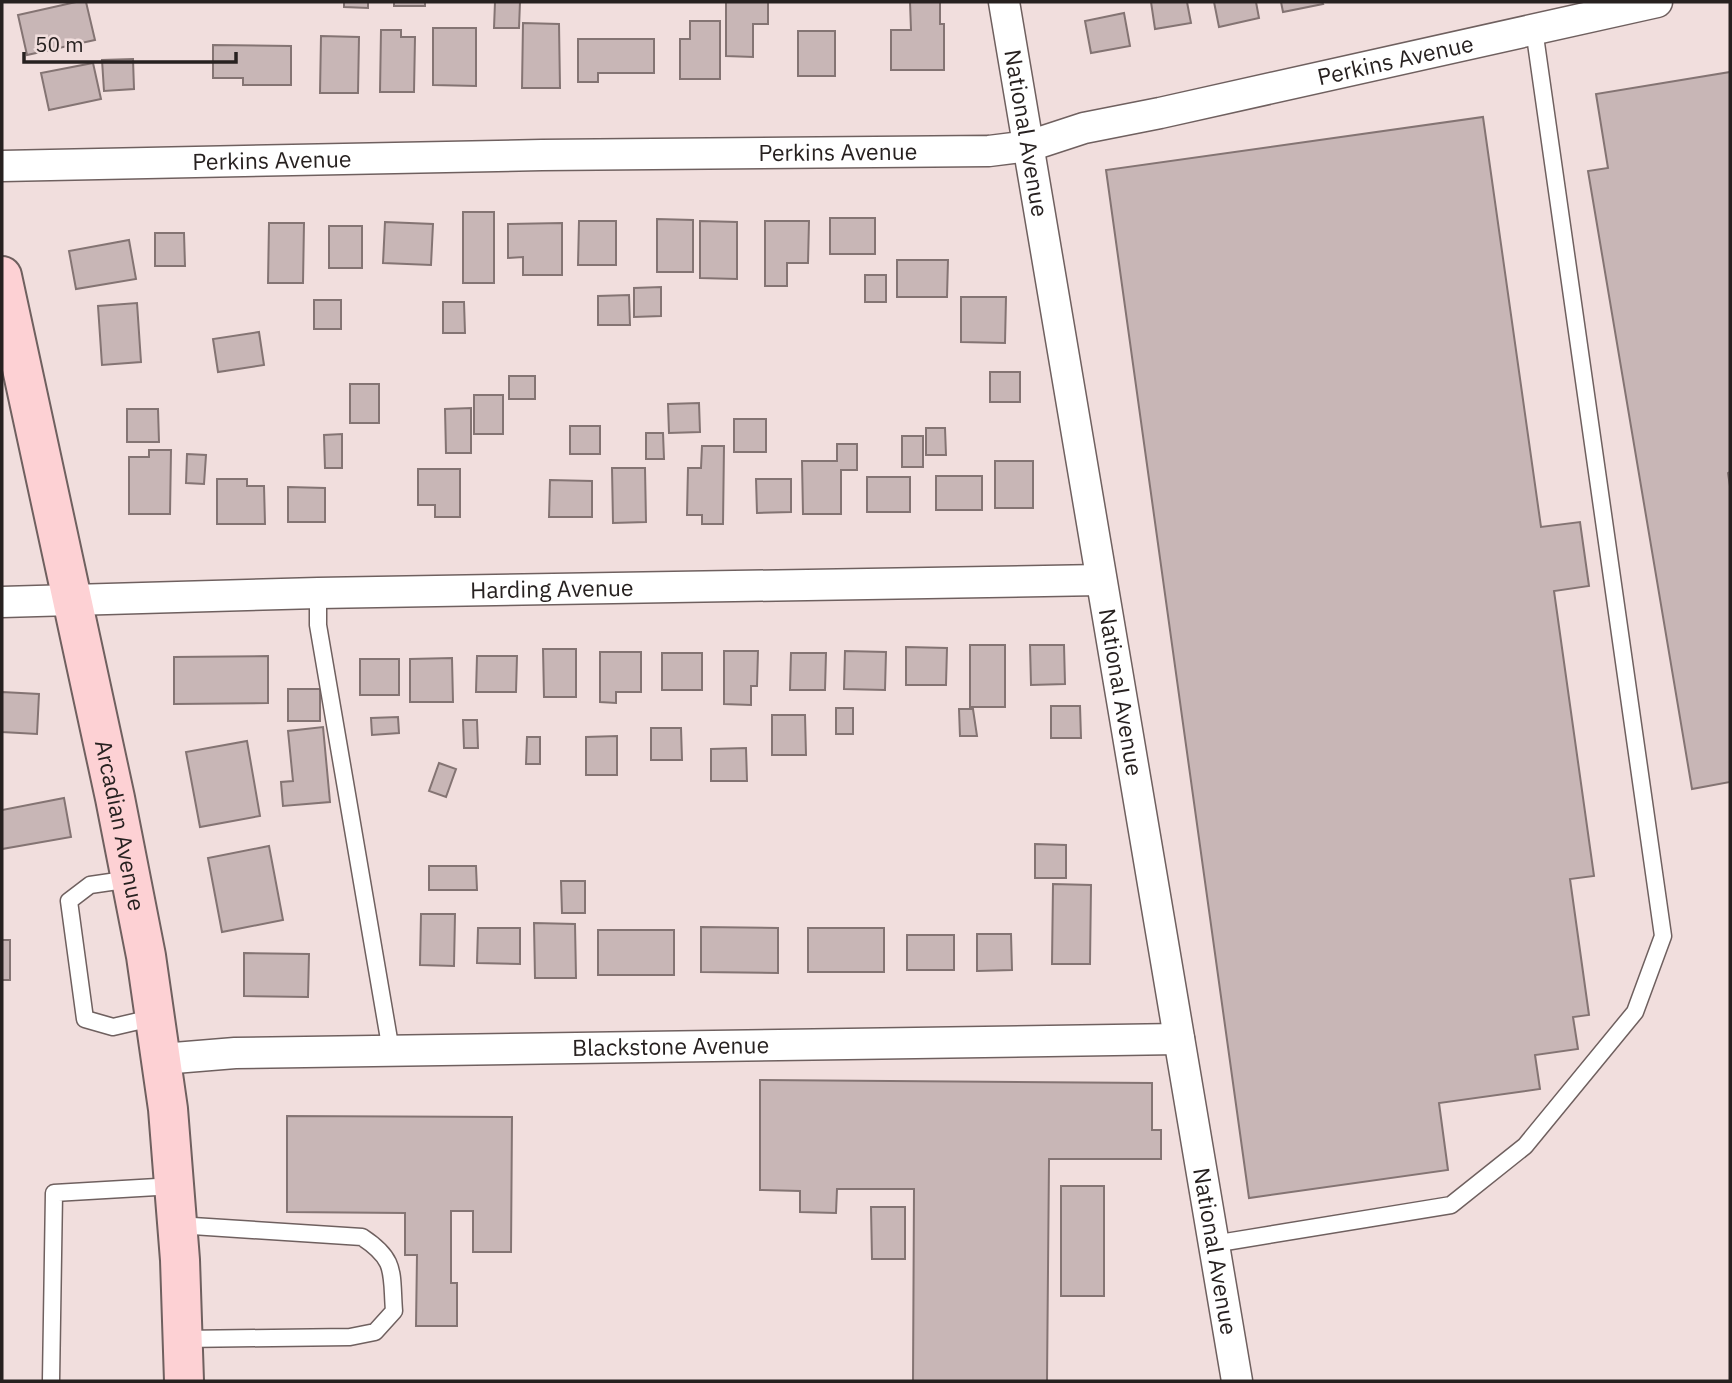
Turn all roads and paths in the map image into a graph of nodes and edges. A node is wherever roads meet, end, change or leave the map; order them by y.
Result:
1 (1004, 2) edge
2 (1657, 2) edge
3 (1534, 29) junction
4 (1029, 146) junction
5 (2, 166) edge
6 (2, 276) edge
7 (1101, 580) junction
8 (318, 593) junction
9 (72, 600) junction
10 (2, 601) edge
11 (131, 879) junction
12 (156, 1016) junction
13 (1179, 1039) junction
14 (391, 1051) junction
15 (163, 1059) junction
16 (174, 1186) junction
17 (177, 1225) junction
18 (1213, 1244) junction
19 (182, 1339) junction
20 (51, 1381) edge
21 (184, 1381) edge
22 (1237, 1381) edge

1 - 4 street, National Avenue
2 - 3 street, Perkins Avenue
3 - 4 street, Perkins Avenue
3 - 18 lane
4 - 5 street, Perkins Avenue
4 - 7 street, National Avenue
6 - 9 main road, Arcadian Avenue
7 - 8 street, Harding Avenue
7 - 13 street, National Avenue
8 - 9 street, Harding Avenue
8 - 14 lane
9 - 10 street, Harding Avenue
9 - 11 main road, Arcadian Avenue
11 - 12 main road, Arcadian Avenue
11 - 12 lane
12 - 15 main road, Arcadian Avenue
13 - 14 street, Blackstone Avenue
13 - 18 street, National Avenue
14 - 15 street, Blackstone Avenue
15 - 16 main road, Arcadian Avenue
16 - 17 main road, Arcadian Avenue
16 - 20 lane
17 - 19 main road, Arcadian Avenue
17 - 19 lane
18 - 22 street, National Avenue
19 - 21 main road, Arcadian Avenue

